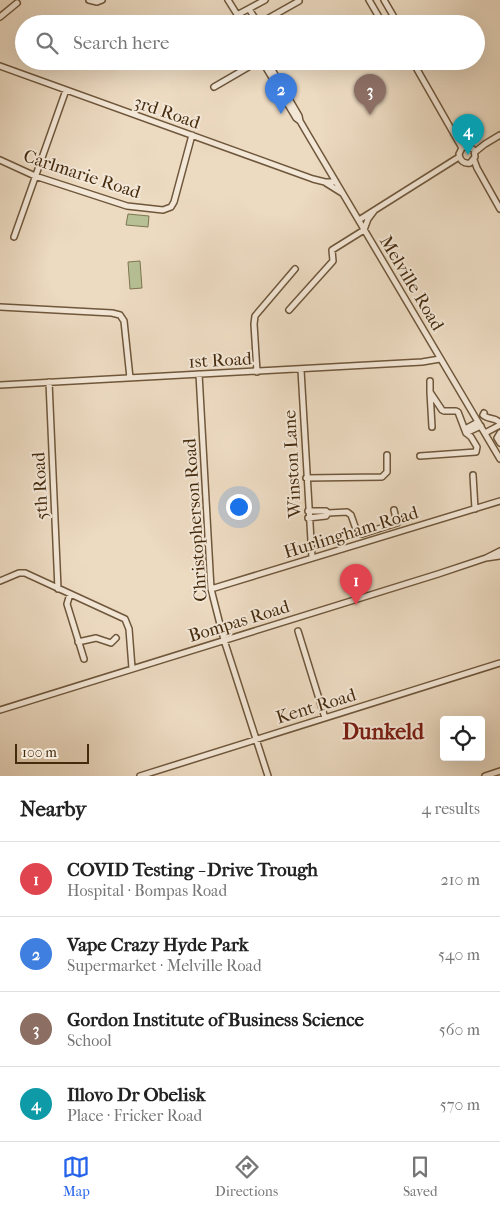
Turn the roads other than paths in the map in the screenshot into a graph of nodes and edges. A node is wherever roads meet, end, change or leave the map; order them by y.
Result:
1 (102, 0) edge
2 (228, 0) edge
3 (265, 0) edge
4 (369, 0) edge
5 (384, 0) edge
6 (91, 1) edge
7 (298, 1) edge
8 (17, 3) dead end
9 (249, 9) junction
10 (238, 15) joint
11 (253, 15) edge
12 (274, 15) edge
13 (378, 15) edge
14 (393, 15) edge
15 (0, 17) edge
16 (0, 66) edge
17 (244, 70) edge
18 (266, 70) edge
19 (272, 70) edge
20 (418, 70) edge
21 (214, 87) dead end
22 (66, 90) junction
23 (300, 121) junction
24 (192, 135) junction
25 (500, 135) edge
26 (464, 147) junction
27 (474, 150) junction
28 (460, 159) junction
29 (0, 160) edge
30 (472, 161) junction
31 (36, 176) junction
32 (325, 182) junction
33 (336, 182) junction
34 (342, 193) junction
35 (500, 209) edge
36 (374, 211) junction
37 (358, 220) junction
38 (364, 230) junction
39 (14, 238) dead end
40 (295, 269) dead end
41 (0, 307) edge
42 (289, 310) dead end
43 (440, 359) junction
44 (301, 370) junction
45 (257, 372) junction
46 (199, 374) junction
47 (130, 378) junction
48 (430, 381) dead end
49 (49, 382) junction
50 (0, 385) edge
51 (430, 392) junction
52 (484, 413) dead end
53 (479, 424) junction
54 (500, 424) edge
55 (432, 427) dead end
56 (466, 431) junction
57 (485, 433) junction
58 (500, 433) edge
59 (500, 443) edge
60 (387, 455) dead end
61 (420, 456) dead end
62 (500, 459) edge
63 (473, 475) dead end
64 (306, 478) junction
65 (500, 501) edge
66 (475, 509) junction
67 (394, 510) dead end
68 (308, 511) junction
69 (328, 513) junction
70 (308, 518) junction
71 (500, 551) edge
72 (500, 556) edge
73 (312, 558) junction
74 (486, 558) junction
75 (0, 582) edge
76 (58, 588) junction
77 (211, 589) junction
78 (70, 594) junction
79 (298, 631) dead end
80 (116, 638) dead end
81 (224, 640) junction
82 (78, 642) junction
83 (84, 659) dead end
84 (500, 663) edge
85 (132, 668) junction
86 (0, 710) edge
87 (325, 718) junction
88 (256, 739) junction
89 (500, 771) edge
90 (140, 776) edge
91 (268, 776) edge
92 (485, 776) edge

1 - 6 street
2 - 10 street
3 - 9 street
4 - 13 street
5 - 14 street
7 - 12 street
8 - 15 street
9 - 10 street
9 - 11 street
16 - 22 street, 3rd Road
17 - 21 street
18 - 23 street, Melville Road
19 - 23 street, Melville Road
20 - 26 street
22 - 24 street, 3rd Road
22 - 31 street
23 - 33 street, Melville Road
24 - 31 street, Carlmarie Road
24 - 32 street, 3rd Road
25 - 27 street
26 - 27 street
26 - 28 street
27 - 30 street
28 - 30 street
28 - 36 street
29 - 31 street, Carlmarie Road
30 - 35 street
31 - 39 street
32 - 33 street, 3rd Road
32 - 34 street, 3rd Road
33 - 34 street, Melville Road
34 - 37 street, Melville Road
36 - 37 street
36 - 38 street
37 - 38 street, Melville Road
38 - 42 street
38 - 43 street, Melville Road
40 - 45 street
41 - 47 street
43 - 44 street, 1st Road
43 - 53 street, Melville Road
44 - 45 street, 1st Road
44 - 64 street, Winston Lane
45 - 46 street, 1st Road
46 - 47 street, 1st Road
46 - 77 street, Christopherson Road
47 - 49 street, 1st Road
48 - 51 street
49 - 50 street, 1st Road
49 - 76 street, 5th Road
51 - 55 street
51 - 56 street
52 - 54 street
53 - 56 street
53 - 57 street, Melville Road
54 - 57 street
56 - 61 street
57 - 62 street, Melville Road
58 - 59 street
60 - 64 street
63 - 66 street
64 - 68 street, Winston Lane
65 - 66 street, Hurlingham Road
66 - 73 street, Hurlingham Road
67 - 69 street
68 - 69 street
68 - 70 street, Winston Lane
69 - 70 street
70 - 73 street, Winston Lane
71 - 74 street, Bompas Road
72 - 74 street, Bompas Road
73 - 77 street, Hurlingham Road
74 - 81 street, Bompas Road
75 - 76 street
76 - 78 street
77 - 81 street, Christopherson Road
78 - 82 street
78 - 85 street
79 - 87 street
80 - 82 street
81 - 85 street, Bompas Road
81 - 88 street, Christopherson Road
82 - 83 street
84 - 87 street, Kent Road
85 - 86 street, Bompas Road
87 - 88 street, Kent Road
88 - 90 street, Kent Road
88 - 91 street, Christopherson Road
89 - 92 street

